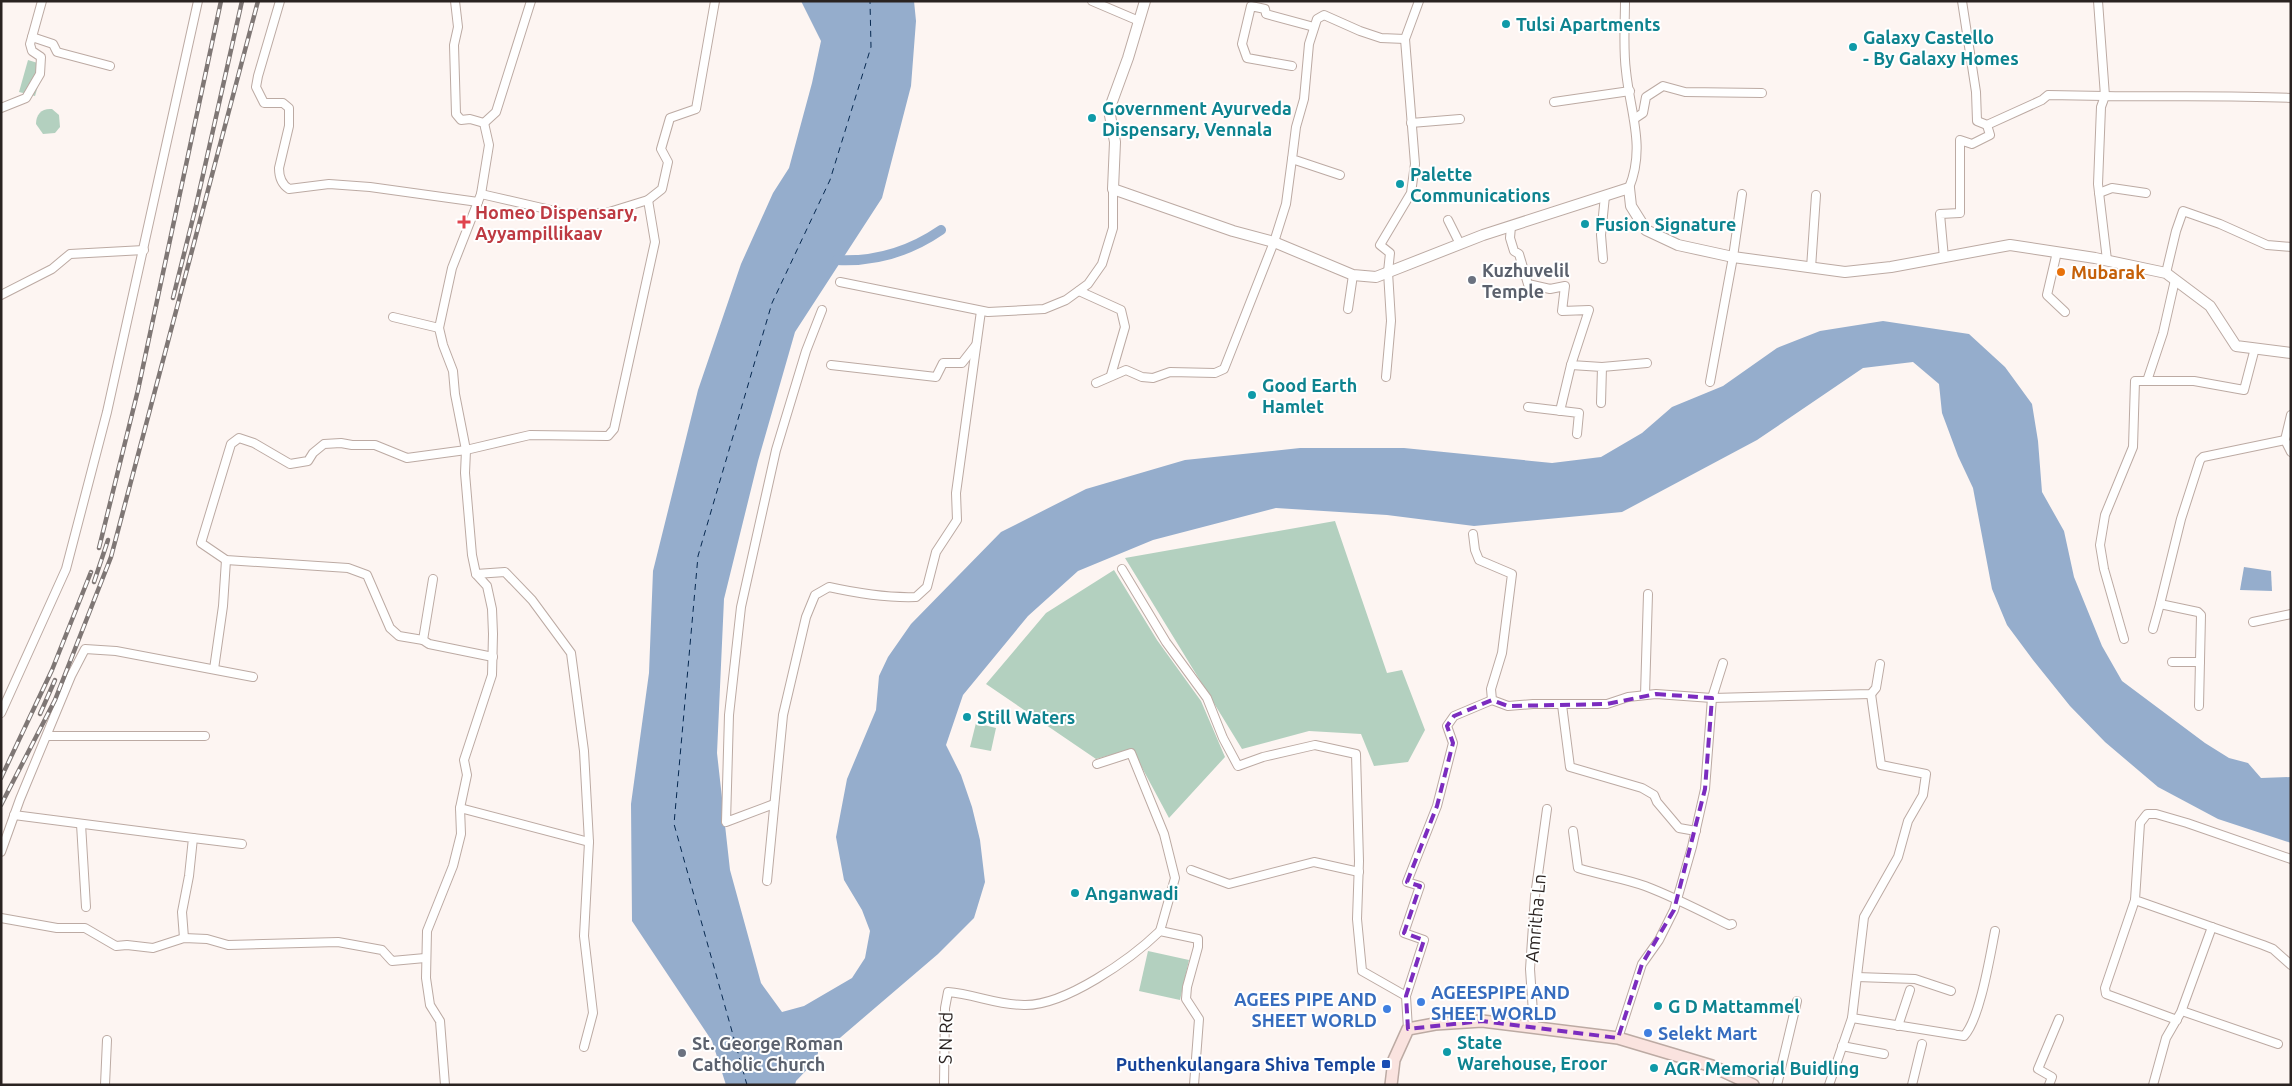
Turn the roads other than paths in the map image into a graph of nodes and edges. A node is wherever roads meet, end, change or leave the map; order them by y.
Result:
1 (42, 1) edge
2 (198, 1) edge
3 (280, 1) edge
4 (455, 1) edge
5 (530, 1) edge
6 (715, 1) edge
7 (1092, 1) edge
8 (1145, 1) edge
9 (1270, 1) edge
10 (1419, 1) edge
11 (1625, 1) edge
12 (1962, 1) edge
13 (2098, 1) edge
14 (1248, 4) edge
15 (1266, 14) junction
16 (1139, 21) junction
17 (1314, 27) junction
18 (32, 36) junction
19 (1405, 39) junction
20 (110, 66) dead end
21 (1292, 66) dead end
22 (1630, 91) junction
23 (1762, 93) dead end
24 (2105, 96) junction
25 (2291, 98) edge
26 (1554, 102) dead end
27 (1, 108) edge
28 (1460, 119) dead end
29 (1634, 119) junction
30 (484, 123) junction
31 (1411, 123) junction
32 (1987, 125) junction
33 (1292, 159) junction
34 (1340, 175) dead end
35 (1629, 188) junction
36 (1113, 189) junction
37 (2099, 193) junction
38 (2146, 193) dead end
39 (481, 194) junction
40 (1742, 194) dead end
41 (1816, 195) dead end
42 (1605, 196) junction
43 (648, 200) junction
44 (478, 202) junction
45 (1448, 220) dead end
46 (1510, 226) junction
47 (1274, 242) junction
48 (1460, 244) junction
49 (2291, 247) edge
50 (144, 250) junction
51 (2057, 252) junction
52 (1733, 257) junction
53 (1944, 258) junction
54 (1603, 259) dead end
55 (2107, 260) junction
56 (1812, 268) junction
57 (1388, 272) junction
58 (2166, 273) junction
59 (1353, 275) junction
60 (2175, 280) junction
61 (840, 282) dead end
62 (1079, 291) junction
63 (1, 295) edge
64 (1348, 309) dead end
65 (822, 310) dead end
66 (981, 311) junction
67 (2065, 312) dead end
68 (393, 317) dead end
69 (439, 328) junction
70 (976, 345) junction
71 (2255, 348) junction
72 (2291, 353) edge
73 (1647, 363) dead end
74 (831, 365) dead end
75 (1571, 365) junction
76 (1602, 367) junction
77 (1111, 375) junction
78 (1386, 377) dead end
79 (2146, 381) junction
80 (1710, 382) dead end
81 (1096, 383) dead end
82 (1602, 403) dead end
83 (1528, 407) dead end
84 (1560, 411) junction
85 (2291, 415) edge
86 (1577, 434) dead end
87 (2285, 440) junction
88 (466, 450) junction
89 (2291, 452) edge
90 (1473, 534) dead end
91 (226, 560) junction
92 (1122, 569) dead end
93 (476, 574) junction
94 (433, 579) dead end
95 (1648, 594) dead end
96 (2160, 604) junction
97 (2291, 614) edge
98 (2253, 622) dead end
99 (2153, 629) dead end
100 (423, 640) junction
101 (2124, 640) dead end
102 (493, 657) junction
103 (2172, 662) dead end
104 (2200, 662) junction
105 (1723, 663) dead end
106 (1880, 664) dead end
107 (214, 669) junction
108 (253, 677) dead end
109 (1871, 694) junction
110 (1645, 695) junction
111 (1712, 698) junction
112 (1492, 700) junction
113 (1562, 705) junction
114 (2199, 706) dead end
115 (1, 713) edge
116 (47, 736) junction
117 (205, 736) dead end
118 (1097, 764) dead end
119 (774, 804) junction
120 (460, 808) junction
121 (1548, 809) dead end
122 (14, 815) junction
123 (81, 824) junction
124 (1696, 830) junction
125 (1574, 831) dead end
126 (192, 838) junction
127 (589, 842) junction
128 (242, 844) dead end
129 (1, 852) edge
130 (2291, 859) edge
131 (1191, 870) dead end
132 (1359, 872) junction
133 (767, 881) dead end
134 (2134, 900) junction
135 (1676, 901) junction
136 (86, 907) dead end
137 (1, 918) edge
138 (1732, 924) dead end
139 (2212, 927) junction
140 (1160, 931) junction
141 (1995, 931) dead end
142 (184, 938) junction
143 (425, 958) junction
144 (2290, 963) edge
145 (1857, 977) junction
146 (1910, 990) dead end
147 (1951, 991) dead end
148 (1406, 996) junction
149 (1797, 1001) dead end
150 (2182, 1011) junction
151 (1852, 1018) junction
152 (2059, 1019) dead end
153 (2177, 1020) junction
154 (1898, 1026) junction
155 (1537, 1027) junction
156 (1408, 1029) junction
157 (1618, 1038) junction
158 (107, 1040) dead end
159 (1922, 1044) dead end
160 (2278, 1044) dead end
161 (1842, 1046) junction
162 (584, 1047) dead end
163 (1884, 1054) dead end
164 (105, 1085) edge
165 (445, 1085) edge
166 (944, 1085) edge
167 (1194, 1085) edge
168 (1391, 1085) edge
169 (1752, 1085) edge
170 (1777, 1085) edge
171 (1829, 1085) edge
172 (1912, 1085) edge
173 (2049, 1085) edge
174 (2152, 1085) edge

1 - 18 street
2 - 50 street
3 - 44 street
4 - 30 street
5 - 30 street
6 - 43 street
7 - 16 street
8 - 16 street
9 - 15 street
10 - 19 street
11 - 22 street
12 - 32 street
13 - 24 street
14 - 15 street
14 - 21 street
15 - 17 street
16 - 36 street
17 - 19 street
17 - 33 street
18 - 20 street
18 - 27 street
19 - 31 street
22 - 26 street
22 - 29 street
23 - 29 street
24 - 25 street
24 - 32 street
24 - 37 street
28 - 31 street
29 - 35 street
30 - 39 street
31 - 57 street
32 - 53 street
33 - 34 street
33 - 47 street
35 - 42 street
35 - 52 street
36 - 47 street
36 - 62 street
37 - 38 street
37 - 55 street
39 - 43 street
39 - 44 street
40 - 52 street
41 - 56 street
42 - 46 street
42 - 54 street
43 - 88 street
44 - 69 street
45 - 48 street
46 - 48 street
46 - 75 street
47 - 59 street
47 - 77 street
48 - 57 street
49 - 58 street
50 - 63 street
50 - 115 street
51 - 53 street
51 - 55 street
51 - 67 street
52 - 56 street
52 - 80 street
53 - 56 street
55 - 58 street
57 - 59 street
57 - 78 street
58 - 60 street
59 - 64 street
60 - 71 street
60 - 79 street
61 - 66 street
62 - 66 street
62 - 77 street
65 - 119 street
66 - 70 street
68 - 69 street
69 - 88 street
70 - 74 street
70 - 119 street
71 - 72 street
71 - 79 street
73 - 76 street
75 - 76 street
75 - 84 street
76 - 82 street
77 - 81 street
79 - 101 street
83 - 84 street
84 - 86 street
85 - 87 street
87 - 89 street
87 - 96 street
88 - 91 street
88 - 93 street
90 - 112 street
91 - 100 street
91 - 107 street
92 - 132 street
93 - 102 street
93 - 127 street
94 - 100 street
95 - 110 street
96 - 99 street
96 - 104 street
97 - 98 street
100 - 102 street
102 - 120 street
103 - 104 street
104 - 114 street
105 - 111 street
106 - 109 street
107 - 108 street
107 - 116 street
109 - 111 street
109 - 145 street
110 - 111 street
110 - 113 street
111 - 124 street
112 - 113 street
112 - 148 street
113 - 124 street
116 - 117 street
116 - 122 street
118 - 140 street
119 - 133 street
120 - 127 street
120 - 143 street
121 - 155 street, Amritha Ln
122 - 123 street
122 - 129 street
123 - 126 street
123 - 136 street
124 - 135 street
125 - 135 street
126 - 128 street
126 - 142 street
127 - 162 street
130 - 134 street
131 - 132 street
132 - 148 street
134 - 139 street
134 - 153 street
135 - 138 street
135 - 157 street
137 - 142 street
139 - 144 street
139 - 150 street
140 - 166 street, S N Rd
140 - 167 street
141 - 154 street
142 - 143 street
143 - 165 street
145 - 147 street
145 - 151 street
146 - 154 street
148 - 156 street
149 - 170 street
150 - 153 street
150 - 160 street
151 - 154 street
151 - 161 street
152 - 173 street
153 - 174 street
155 - 156 main road
155 - 157 main road
156 - 168 main road
157 - 169 main road
158 - 164 street
159 - 172 street
161 - 163 street
161 - 171 street

